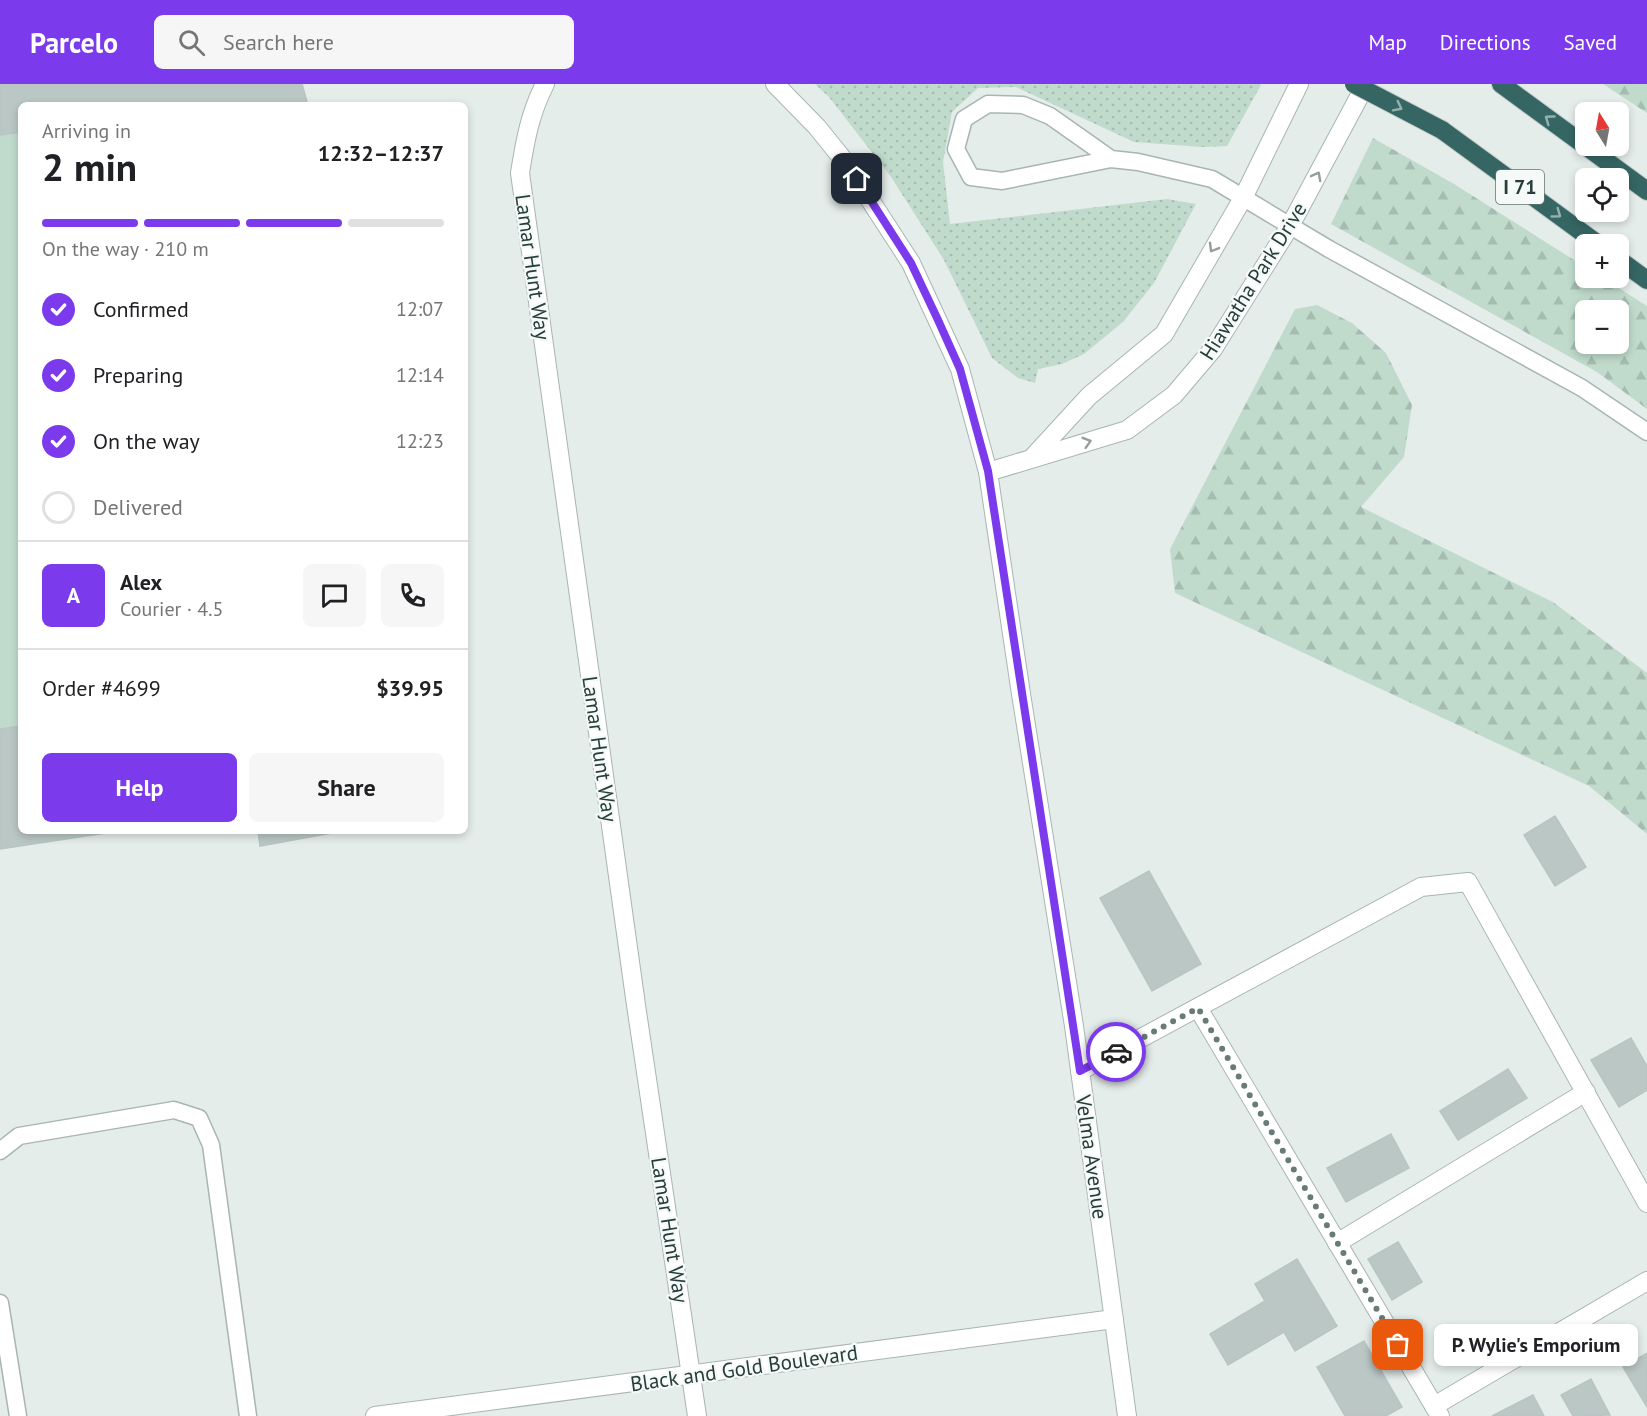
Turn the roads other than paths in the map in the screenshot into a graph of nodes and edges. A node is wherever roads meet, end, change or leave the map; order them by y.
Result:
1 (775, 84) edge
2 (1299, 84) edge
3 (1354, 84) edge
4 (1366, 84) edge
5 (1501, 84) edge
6 (541, 86) edge
7 (1111, 159) junction
8 (1647, 190) edge
9 (1243, 198) junction
10 (1290, 226) junction
11 (1584, 234) edge
12 (1629, 267) edge
13 (1647, 280) edge
14 (1647, 432) edge
15 (1030, 459) junction
16 (988, 471) junction
17 (1198, 1008) junction
18 (1080, 1071) junction
19 (1586, 1092) junction
20 (0, 1151) edge
21 (1647, 1203) edge
22 (1337, 1243) junction
23 (1647, 1281) edge
24 (0, 1303) edge
25 (1114, 1319) junction
26 (692, 1375) junction
27 (1437, 1411) edge
28 (18, 1416) edge
29 (248, 1416) edge
30 (375, 1416) edge
31 (697, 1416) edge
32 (1127, 1416) edge

1 - 16 street, Velma Avenue
2 - 9 street
3 -> 11 highway, I 71, bridge
10 -> 4 street, Hiawatha Park Drive
8 -> 5 highway
6 - 26 street, Lamar Hunt Way
7 - 7 lane
7 - 9 lane
9 - 10 lane
9 -> 15 street
10 - 14 lane
15 -> 10 street, Hiawatha Park Drive
12 - 13 highway
15 - 16 street, Hiawatha Park Drive
16 - 18 street, Velma Avenue
17 - 18 street
17 - 19 street
17 - 22 street
18 - 25 street, Velma Avenue
19 - 21 street
19 - 22 street
20 - 29 lane
22 - 27 street
23 - 27 street
24 - 28 lane
25 - 26 street, Black and Gold Boulevard
25 - 32 street, Velma Avenue
26 - 30 street, Black and Gold Boulevard
26 - 31 street, Lamar Hunt Way

